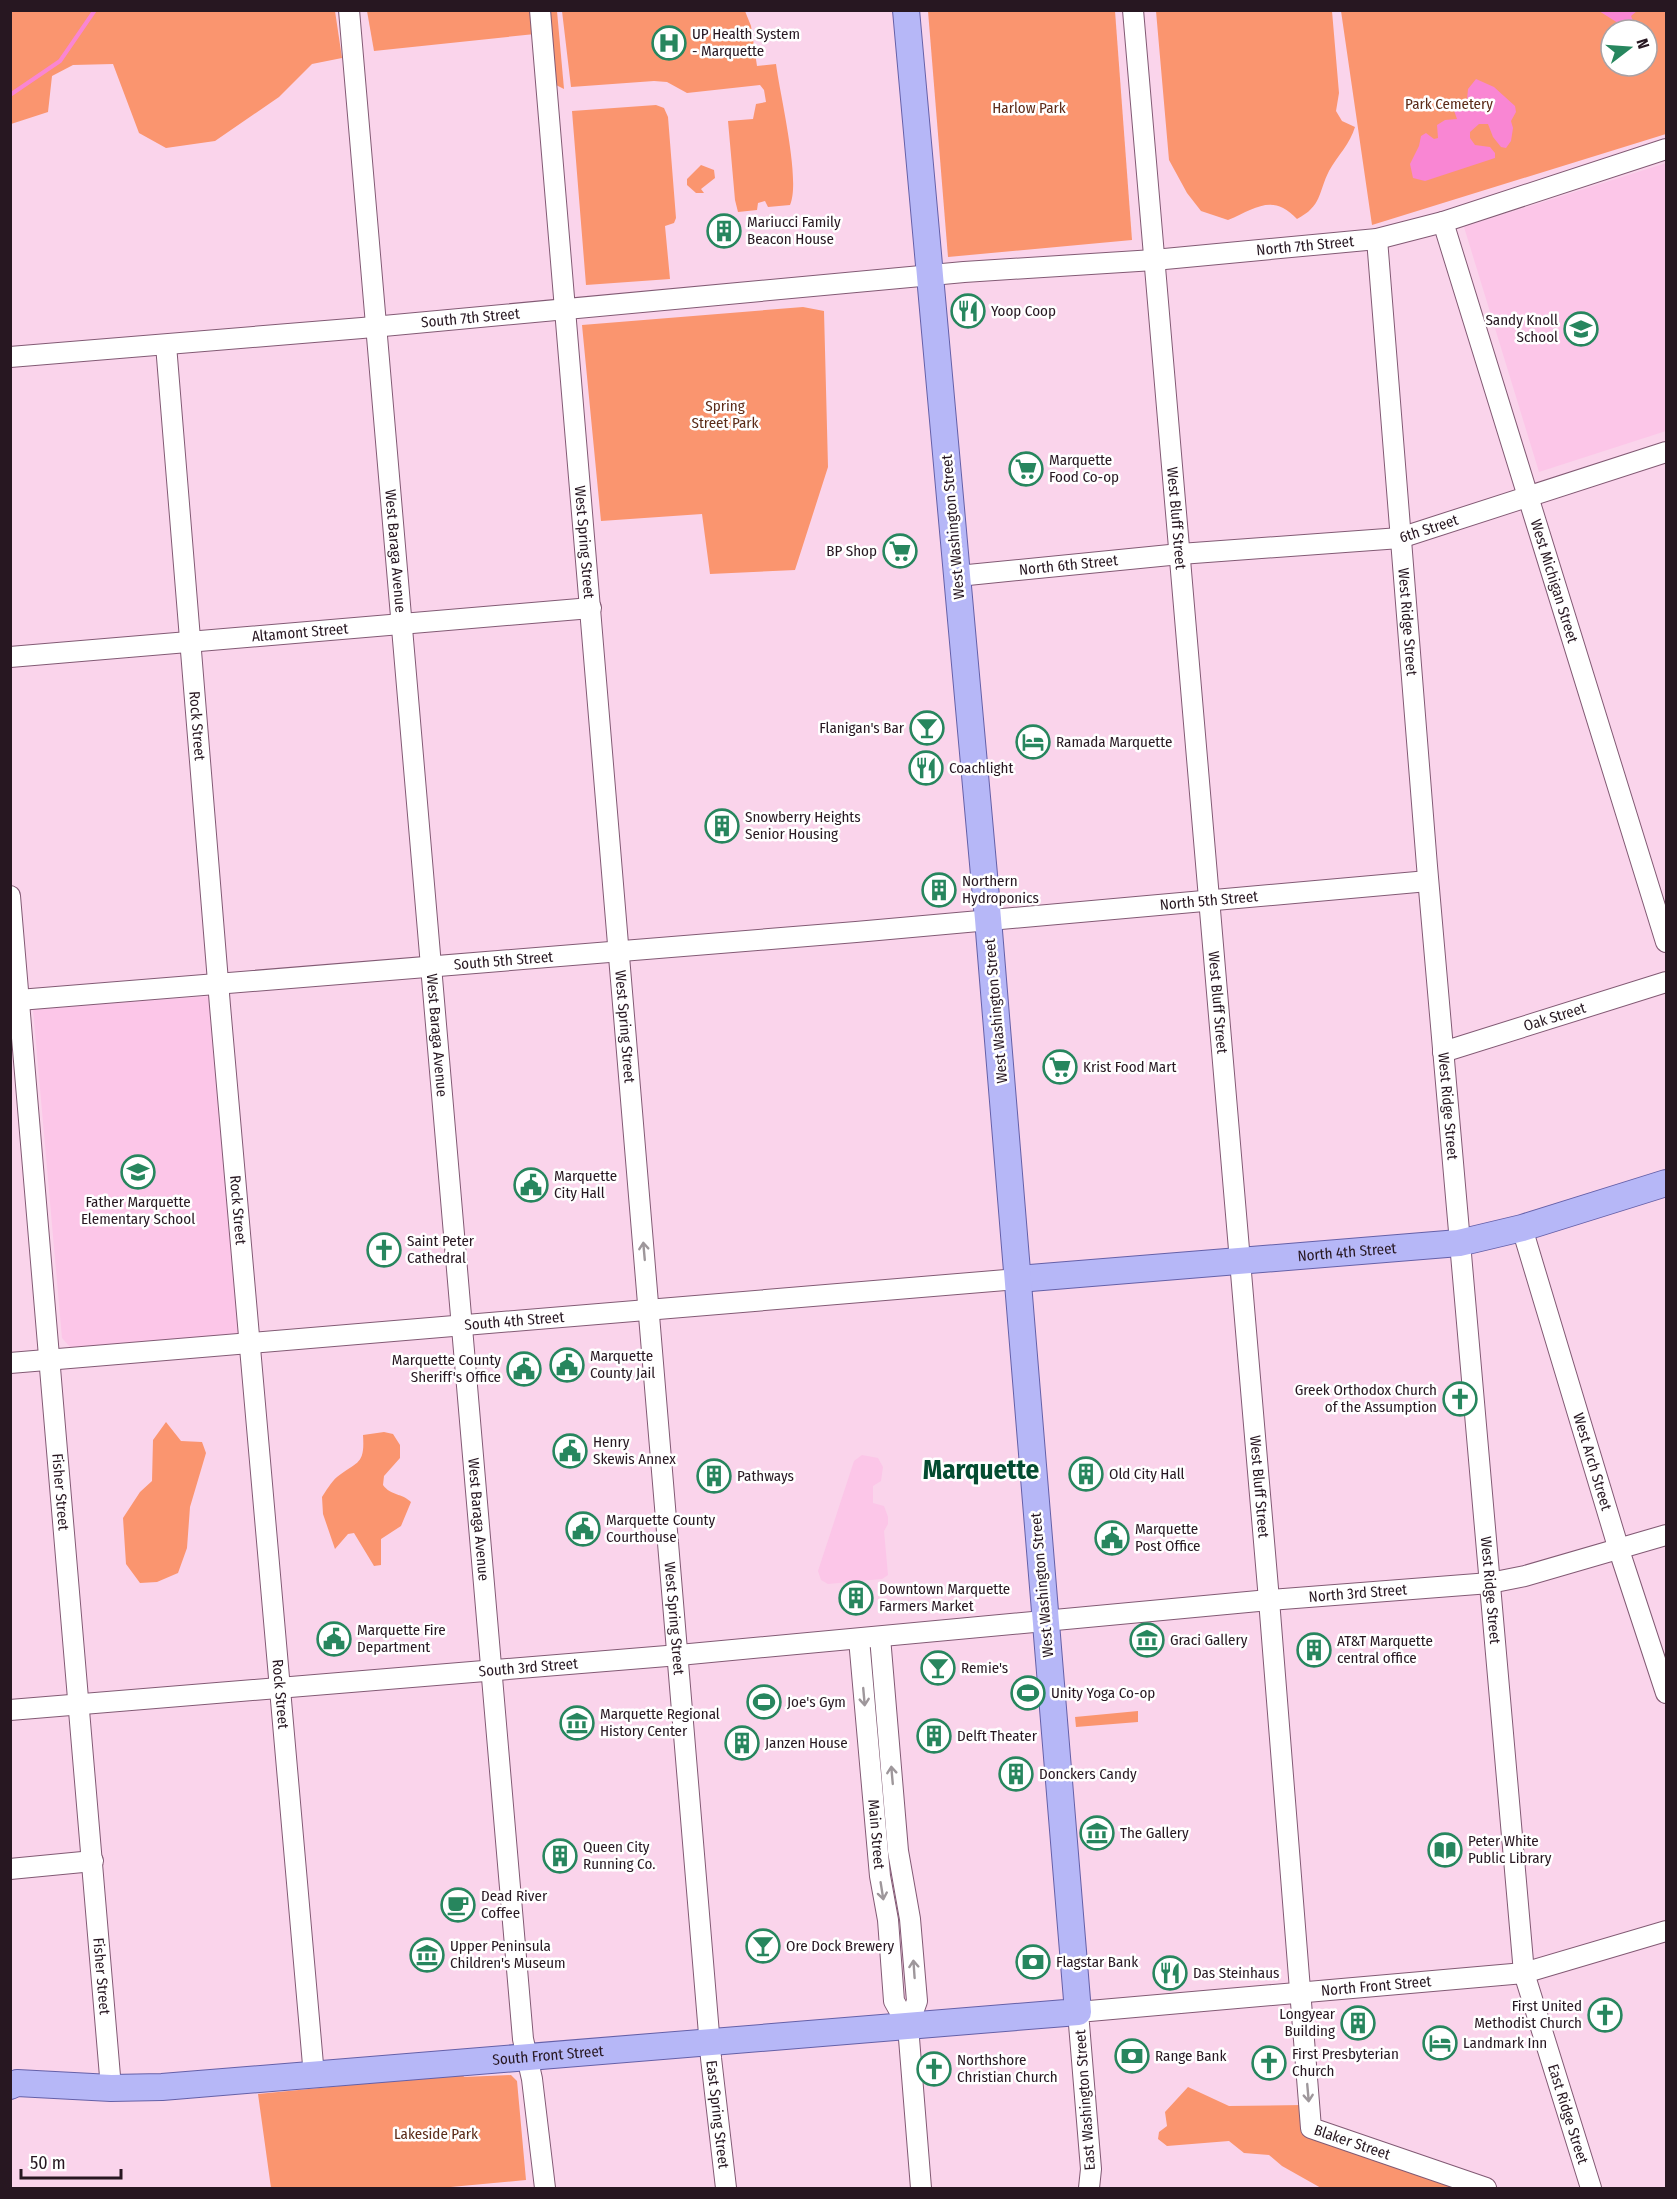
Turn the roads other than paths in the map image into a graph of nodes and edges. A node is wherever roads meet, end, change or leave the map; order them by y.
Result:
1 (349, 10) edge
2 (540, 10) edge
3 (906, 10) edge
4 (1133, 10) edge
5 (1666, 149) edge
6 (1443, 222) junction
7 (1377, 239) junction
8 (1154, 260) junction
9 (931, 276) junction
10 (567, 310) junction
11 (377, 327) junction
12 (166, 345) junction
13 (10, 357) edge
14 (1666, 452) edge
15 (1528, 495) junction
16 (1400, 538) junction
17 (1180, 554) junction
18 (958, 576) junction
19 (591, 608) junction
20 (401, 623) junction
21 (190, 642) junction
22 (10, 657) edge
23 (1428, 881) junction
24 (10, 896) edge
25 (1209, 902) junction
26 (988, 918) junction
27 (1666, 942) edge
28 (620, 952) junction
29 (430, 966) junction
30 (1666, 982) edge
31 (219, 983) junction
32 (19, 1000) junction
33 (1443, 1052) junction
34 (1666, 1183) edge
35 (1522, 1228) junction
36 (1459, 1243) junction
37 (1239, 1260) junction
38 (1018, 1279) junction
39 (648, 1310) junction
40 (460, 1325) junction
41 (250, 1342) junction
42 (51, 1359) junction
43 (10, 1363) edge
44 (1666, 1535) edge
45 (1619, 1550) junction
46 (1490, 1583) junction
47 (1269, 1600) junction
48 (1045, 1622) junction
49 (880, 1637) junction
50 (859, 1639) junction
51 (679, 1655) junction
52 (491, 1670) junction
53 (280, 1688) junction
54 (1666, 1694) edge
55 (80, 1704) junction
56 (10, 1710) edge
57 (93, 1861) junction
58 (10, 1869) edge
59 (1666, 1931) edge
60 (1524, 1973) junction
61 (1299, 1993) junction
62 (1078, 2012) junction
63 (908, 2026) junction
64 (710, 2042) junction
65 (527, 2059) junction
66 (314, 2076) junction
67 (13, 2083) edge
68 (111, 2088) junction
69 (545, 2188) edge
70 (726, 2188) edge
71 (921, 2188) edge
72 (1089, 2188) edge
73 (1486, 2188) edge
74 (1591, 2188) edge

1 - 11 street, West Baraga Avenue
2 - 10 street, West Spring Street
3 - 9 main road, West Washington Street
4 - 8 street, West Bluff Street
5 - 6 street, North 7th Street
6 - 7 street, North 7th Street
6 - 15 street, West Michigan Street
7 - 8 street, North 7th Street
7 - 16 street, West Ridge Street
8 - 9 street, North 7th Street
8 - 17 street, West Bluff Street
9 - 10 street, South 7th Street
9 - 18 main road, West Washington Street
10 - 11 street, South 7th Street
10 - 19 street, West Spring Street
11 - 12 street, South 7th Street
11 - 20 street, West Baraga Avenue
12 - 13 street, South 7th Street
12 - 21 street, Rock Street
14 - 15 street, 6th Street
15 - 16 street, 6th Street
15 - 27 street, West Michigan Street
16 - 17 street, 6th Street
16 - 23 street, West Ridge Street
17 - 18 street, North 6th Street
17 - 25 street, West Bluff Street
18 - 26 main road, West Washington Street
19 - 20 street, Altamont Street
19 - 28 street, West Spring Street
20 - 21 street, Altamont Street
20 - 29 street, West Baraga Avenue
21 - 22 street, Altamont Street
21 - 31 street, Rock Street
23 - 25 street, North 5th Street
23 - 33 street, West Ridge Street
24 - 32 street, Fisher Street
25 - 26 street, North 5th Street
25 - 37 street, West Bluff Street
26 - 28 street, South 5th Street
26 - 38 main road, West Washington Street
28 - 29 street, South 5th Street
39 -> 28 street, West Spring Street
29 - 31 street, South 5th Street
29 - 40 street, West Baraga Avenue
30 - 33 street, Oak Street
31 - 32 street, South 5th Street
31 - 41 street, Rock Street
32 - 42 street, Fisher Street
33 - 36 street, West Ridge Street
34 - 35 main road, North 4th Street
35 - 36 main road, North 4th Street
35 - 45 street, West Arch Street
36 - 37 main road, North 4th Street
36 - 46 street, West Ridge Street
37 - 38 main road, North 4th Street
37 - 47 street, West Bluff Street
38 - 39 street, South 4th Street
38 - 48 main road, West Washington Street
39 - 40 street, South 4th Street
39 - 51 street, West Spring Street
40 - 41 street, South 4th Street
40 - 52 street, West Baraga Avenue
41 - 42 street, South 4th Street
41 - 53 street, Rock Street
42 - 43 street, South 4th Street
42 - 55 street, Fisher Street
44 - 45 street, North 3rd Street
45 - 46 street, North 3rd Street
45 - 54 street, West Arch Street
46 - 47 street, North 3rd Street
46 - 60 street, West Ridge Street
47 - 48 street, North 3rd Street
47 - 61 street, West Bluff Street
48 - 49 street, South 3rd Street
48 - 62 main road, West Washington Street
49 - 50 street, South 3rd Street
63 -> 49 street, Main Street
50 - 51 street, South 3rd Street
50 -> 63 street, Main Street
51 - 52 street, South 3rd Street
51 - 64 street, West Spring Street
52 - 53 street, South 3rd Street
52 - 65 street, West Baraga Avenue
53 - 55 street, South 3rd Street
53 - 66 street, Rock Street
55 - 56 street, South 3rd Street
55 - 57 street, Fisher Street
57 - 58 street
57 - 68 street, Fisher Street
59 - 60 street, North Front Street
60 - 61 street, North Front Street
60 - 74 street, East Ridge Street
61 - 62 street, North Front Street
61 -> 73 street, Blaker Street
62 - 63 main road, South Front Street
62 - 72 street, East Washington Street
63 - 64 main road, South Front Street
63 - 71 street, Main Street
64 - 65 main road, South Front Street
64 - 70 street, East Spring Street
65 - 66 main road, South Front Street
65 - 69 street, West Baraga Avenue
66 - 68 main road, South Front Street
67 - 68 main road, South Front Street

